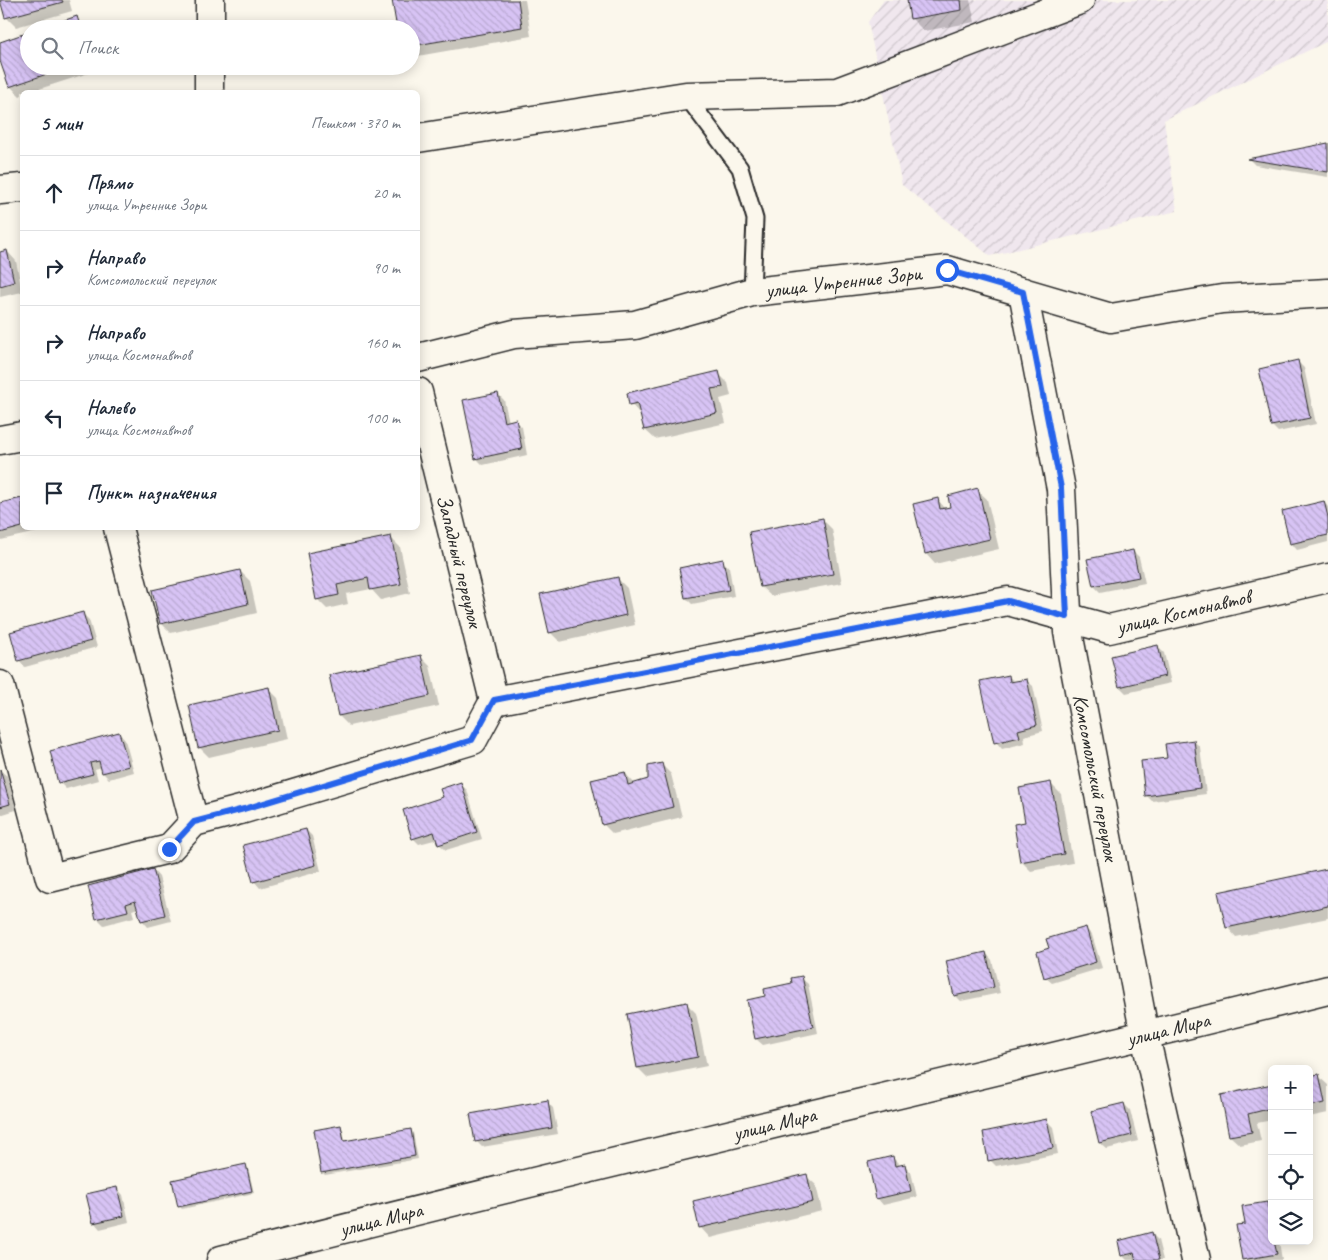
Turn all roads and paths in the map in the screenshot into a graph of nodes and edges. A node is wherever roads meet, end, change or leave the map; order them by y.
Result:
1 (210, 0) edge
2 (1080, 0) edge
3 (210, 20) edge
4 (209, 75) edge
5 (209, 90) edge
6 (686, 96) junction
7 (420, 138) edge
8 (20, 188) edge
9 (0, 190) edge
10 (752, 292) junction
11 (1023, 292) junction
12 (1328, 293) edge
13 (420, 358) edge
14 (420, 400) edge
15 (20, 436) edge
16 (0, 440) edge
17 (119, 530) edge
18 (1328, 578) edge
19 (1067, 617) junction
20 (0, 685) edge
21 (494, 700) junction
22 (194, 822) junction
23 (1328, 990) edge
24 (1145, 1036) junction
25 (221, 1260) edge
26 (1196, 1260) edge

1 - 3 street
2 - 6 street
4 - 5 street
6 - 7 street
6 - 10 lane
8 - 9 street
10 - 11 street, улица Утренние Зори
10 - 13 street, улица Утренние Зори
11 - 12 street, улица Утренние Зори
11 - 19 street, Комсомольский переулок
14 - 21 street, Западный переулок
15 - 16 street
17 - 22 street
18 - 19 street, улица Космонавтов
19 - 21 street, улица Космонавтов
19 - 24 street, Комсомольский переулок
20 - 22 street
21 - 22 street
23 - 24 street, улица Мира
24 - 25 street, улица Мира
24 - 26 street, Комсомольский переулок

